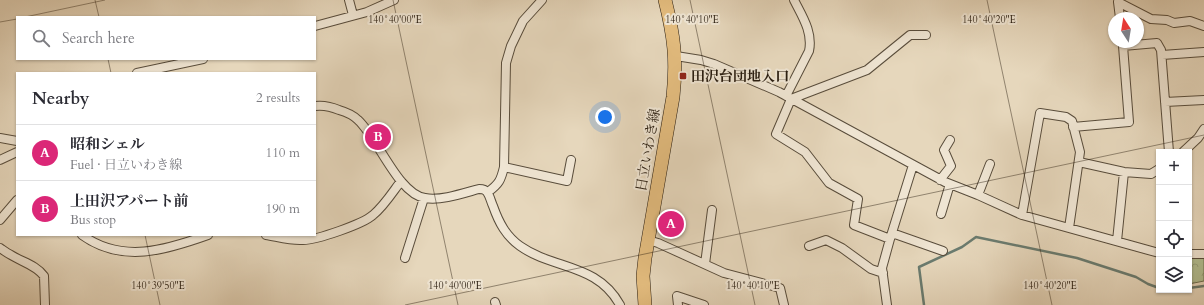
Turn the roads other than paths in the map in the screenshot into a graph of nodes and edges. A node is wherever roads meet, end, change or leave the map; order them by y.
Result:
1 (349, 0) edge
2 (394, 0) edge
3 (542, 0) edge
4 (665, 0) edge
5 (794, 0) edge
6 (1116, 1) edge
7 (1119, 12) edge
8 (353, 15) junction
9 (316, 26) edge
10 (1204, 26) edge
11 (926, 35) dead end
12 (1144, 43) edge
13 (1123, 48) edge
14 (1204, 52) edge
15 (1162, 55) junction
16 (676, 56) junction
17 (198, 60) edge
18 (142, 72) edge
19 (788, 97) junction
20 (1204, 100) edge
21 (1166, 102) junction
22 (316, 106) edge
23 (1073, 127) junction
24 (1204, 129) edge
25 (0, 138) edge
26 (950, 140) dead end
27 (16, 141) edge
28 (1169, 149) edge
29 (1186, 149) edge
30 (16, 152) edge
31 (0, 160) edge
32 (571, 160) dead end
33 (1079, 162) junction
34 (990, 164) dead end
35 (913, 165) junction
36 (504, 167) junction
37 (1156, 171) edge
38 (1124, 172) junction
39 (940, 180) junction
40 (400, 181) junction
41 (950, 184) junction
42 (488, 192) junction
43 (978, 195) junction
44 (424, 198) junction
45 (16, 201) edge
46 (712, 210) dead end
47 (941, 214) dead end
48 (1022, 215) junction
49 (0, 220) edge
50 (1069, 228) junction
51 (84, 236) edge
52 (181, 236) edge
53 (205, 236) edge
54 (273, 236) edge
55 (891, 236) junction
56 (648, 240) junction
57 (1117, 241) junction
58 (183, 244) junction
59 (809, 246) dead end
60 (0, 248) edge
61 (942, 251) dead end
62 (1156, 252) edge
63 (1192, 254) edge
64 (1204, 254) edge
65 (405, 258) dead end
66 (705, 264) junction
67 (882, 273) junction
68 (45, 305) edge
69 (620, 305) edge
70 (645, 305) edge
71 (678, 305) edge
72 (704, 305) edge
73 (784, 305) edge
74 (887, 305) edge

1 - 8 street
2 - 8 street
3 - 36 street
4 - 16 main road, 日立いわき線
5 - 19 street
6 - 7 street
6 - 10 street
8 - 9 street
11 - 19 street
12 - 15 street
13 - 23 street
14 - 15 street
15 - 21 street
16 - 19 street
16 - 56 main road, 日立いわき線
17 - 18 street
19 - 35 street
19 - 55 street
20 - 21 street
21 - 28 street
22 - 40 street
23 - 33 street
23 - 48 street
24 - 29 street
25 - 27 street
26 - 39 street
30 - 31 street
32 - 36 street
33 - 38 street
33 - 50 street
34 - 43 street
35 - 39 street
35 - 55 street
36 - 42 street
37 - 38 street
38 - 57 street
39 - 41 street
40 - 44 street
40 - 54 street
41 - 43 street
41 - 47 street
42 - 44 street
42 - 69 street
43 - 48 street
44 - 65 street
45 - 49 street
46 - 66 street
48 - 50 street
50 - 57 street
51 - 58 street
52 - 58 street
53 - 58 street
55 - 61 street
55 - 67 street
56 - 66 street
56 - 70 main road, 日立いわき線
57 - 62 street
59 - 67 street
60 - 68 street
63 - 64 street
66 - 73 street
67 - 74 street
71 - 72 street

